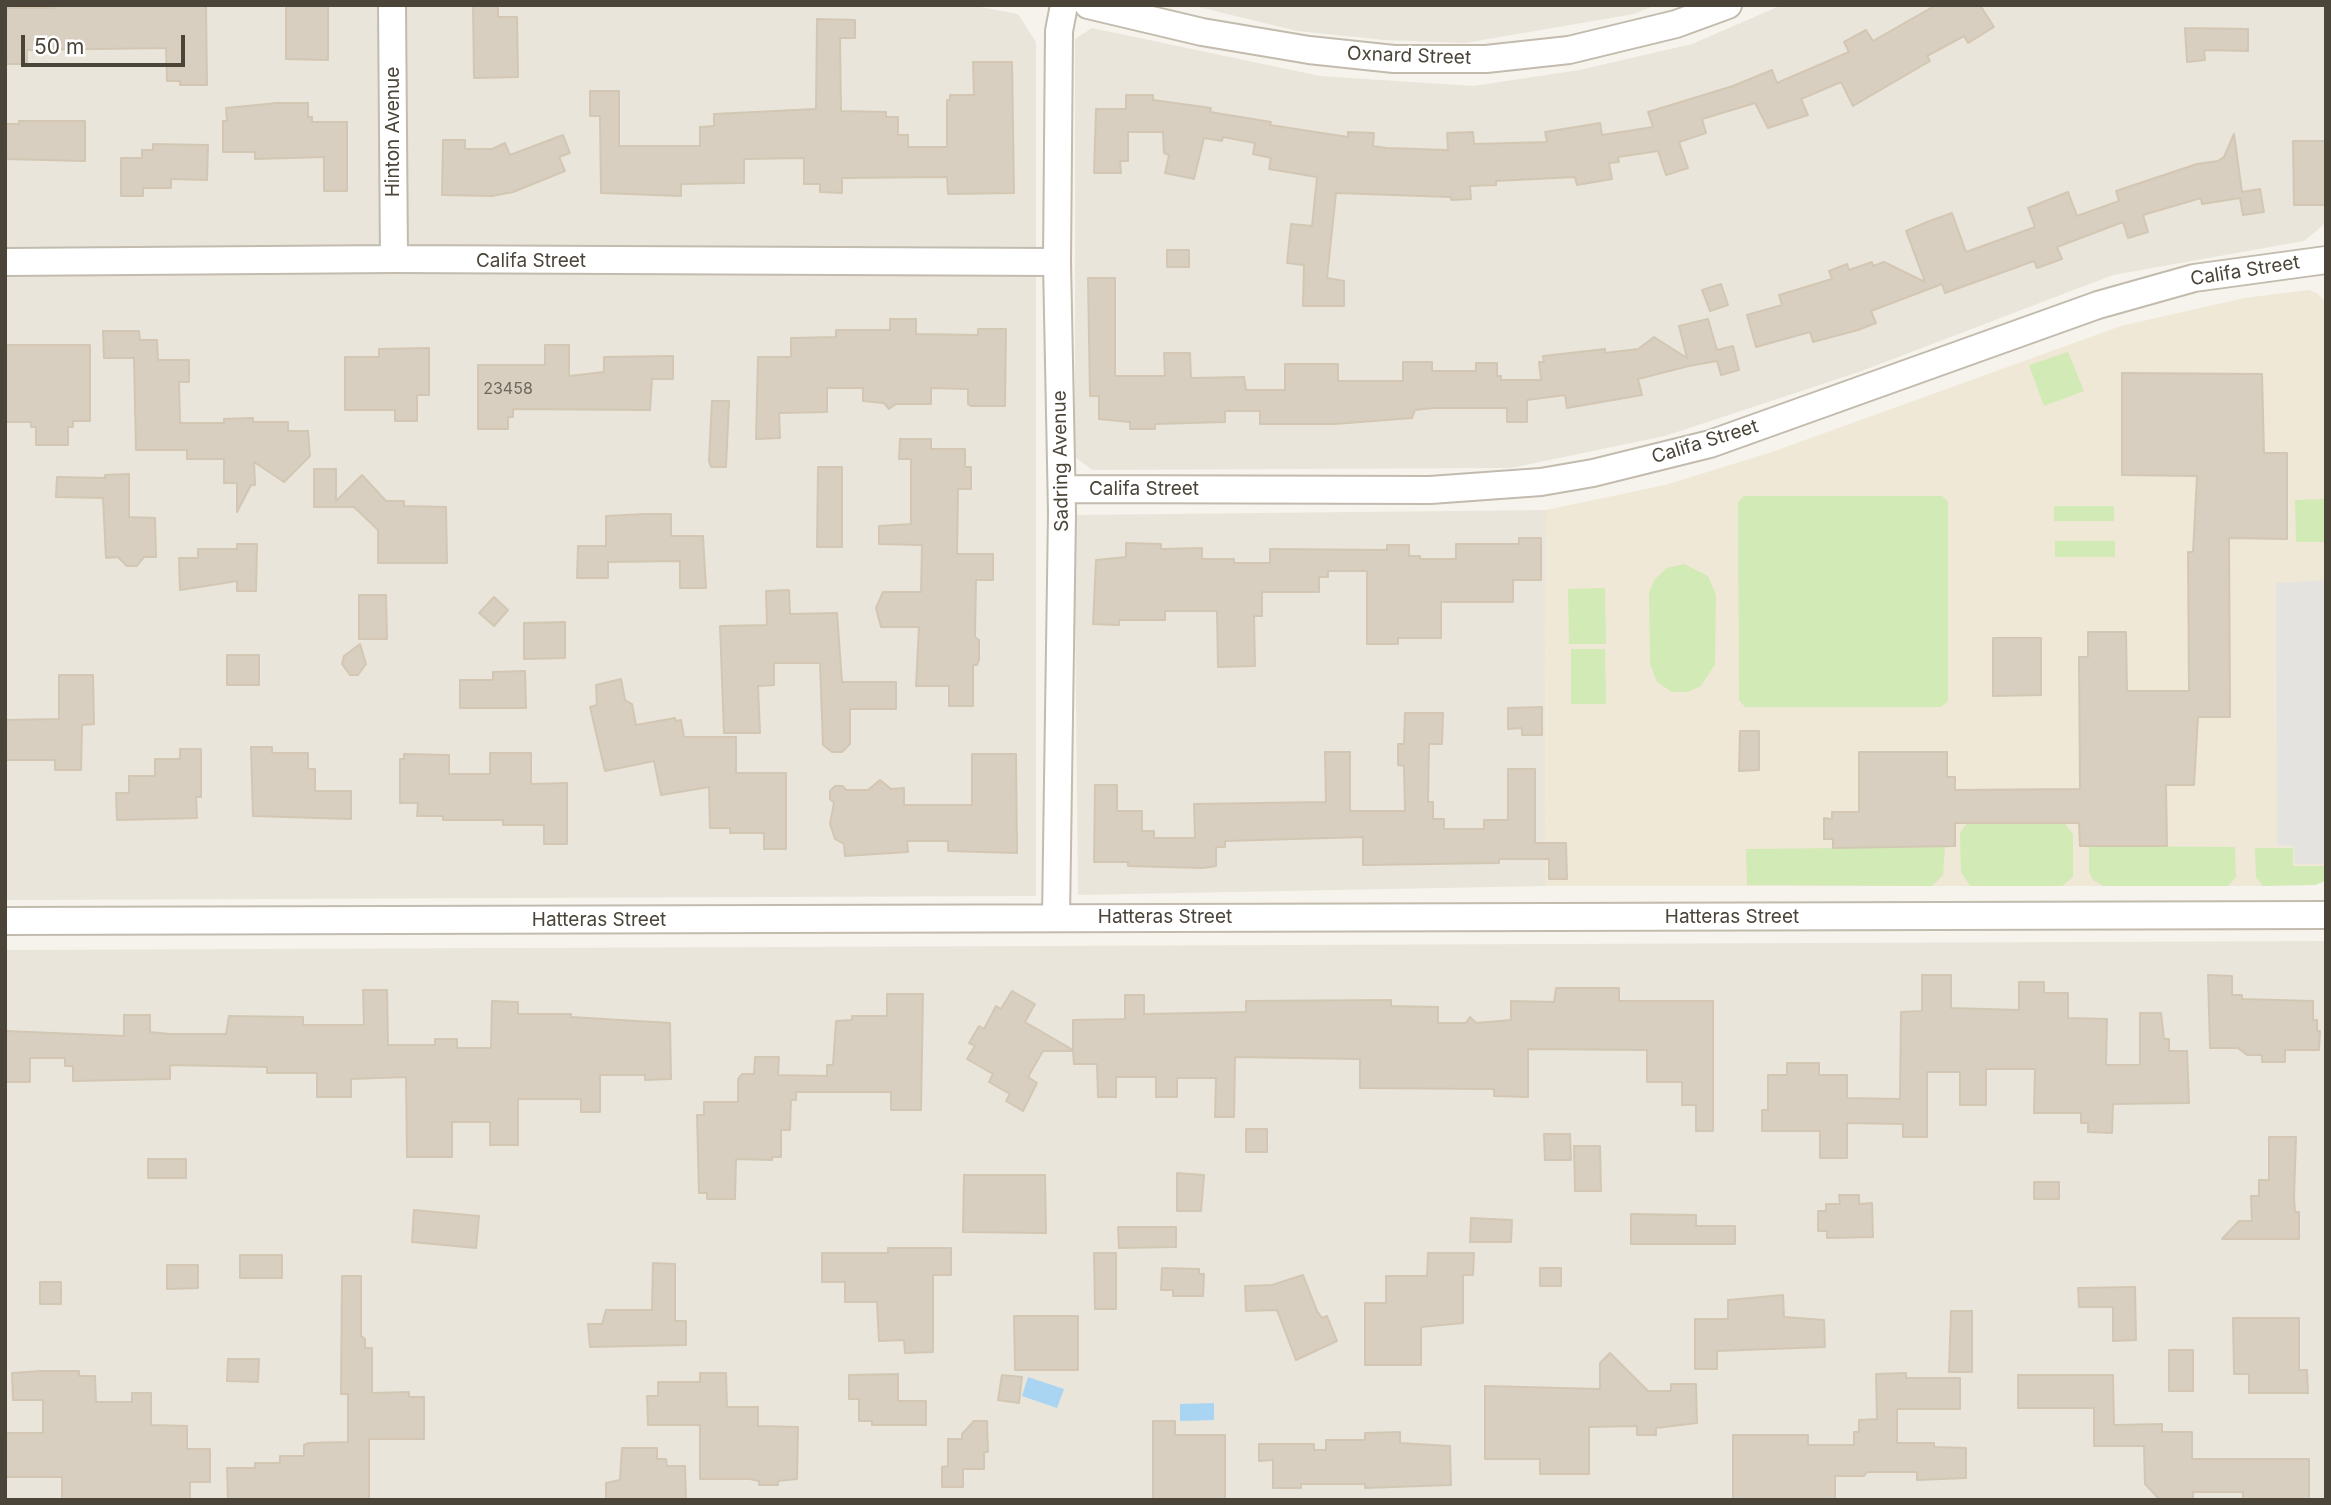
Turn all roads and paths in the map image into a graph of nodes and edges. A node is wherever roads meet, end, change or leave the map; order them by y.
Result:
1 (392, 5) edge
2 (1064, 5) edge
3 (1088, 5) edge
4 (1728, 5) edge
5 (394, 259) junction
6 (2326, 260) edge
7 (5, 262) edge
8 (1057, 262) junction
9 (1062, 489) junction
10 (2326, 915) edge
11 (1056, 917) junction
12 (5, 921) edge

1 - 5 street, Hinton Avenue
2 - 8 street, Sadring Avenue
3 - 4 street, Oxnard Street
5 - 7 street, Califa Street
5 - 8 street, Califa Street
6 - 9 street, Califa Street
8 - 9 street, Sadring Avenue
9 - 11 street, Sadring Avenue
10 - 11 street, Hatteras Street
11 - 12 street, Hatteras Street

